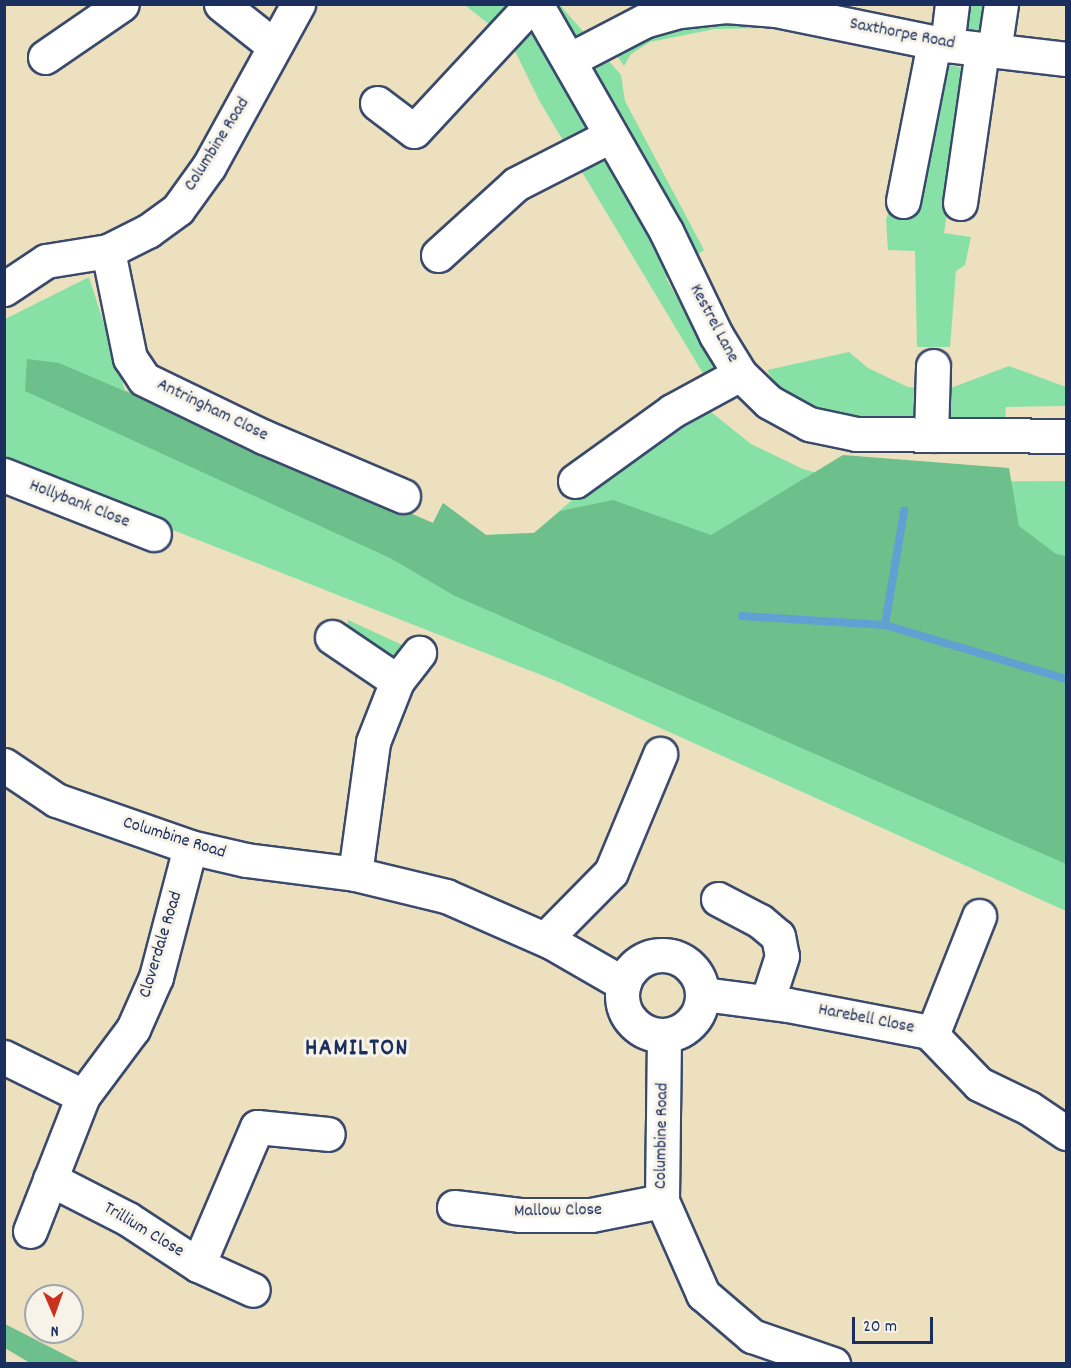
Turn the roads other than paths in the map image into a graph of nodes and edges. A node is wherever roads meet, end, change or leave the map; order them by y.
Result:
1 (122, 4) edge
2 (222, 4) edge
3 (298, 4) edge
4 (534, 4) edge
5 (952, 4) edge
6 (1001, 4) edge
7 (726, 5) edge
8 (940, 44) junction
9 (274, 46) junction
10 (988, 51) junction
11 (45, 57) dead end
12 (1066, 59) edge
13 (569, 60) junction
14 (377, 103) dead end
15 (610, 136) junction
16 (903, 201) dead end
17 (960, 203) dead end
18 (108, 252) junction
19 (438, 255) dead end
20 (4, 289) edge
21 (933, 366) dead end
22 (740, 374) junction
23 (931, 435) junction
24 (1066, 436) edge
25 (4, 476) edge
26 (575, 481) dead end
27 (403, 496) dead end
28 (154, 534) dead end
29 (332, 637) dead end
30 (418, 653) dead end
31 (397, 681) junction
32 (660, 754) dead end
33 (4, 765) edge
34 (190, 847) junction
35 (356, 874) junction
36 (718, 899) dead end
37 (979, 916) dead end
38 (545, 939) junction
39 (624, 984) junction
40 (703, 994) junction
41 (767, 1002) junction
42 (664, 1035) junction
43 (932, 1035) junction
44 (4, 1058) edge
45 (83, 1096) junction
46 (1066, 1133) edge
47 (328, 1134) dead end
48 (50, 1179) junction
49 (662, 1201) junction
50 (453, 1207) dead end
51 (30, 1231) dead end
52 (198, 1265) junction
53 (253, 1290) dead end
54 (833, 1364) edge

1 - 11 street
2 - 9 street
3 - 9 street, Columbine Road
4 - 13 street, Kestrel Lane
4 - 14 street
5 - 8 street
6 - 10 street
7 - 8 street, Saxthorpe Road
7 - 13 street, Saxthorpe Road
8 - 10 street, Saxthorpe Road
8 - 16 street
9 - 18 street, Columbine Road
10 - 12 street, Saxthorpe Road
10 - 17 street
13 - 15 street, Kestrel Lane
15 - 19 street
15 - 22 street, Kestrel Lane
18 - 20 street, Columbine Road
18 - 27 street, Antringham Close
21 - 23 street
22 - 23 street, Kestrel Lane
22 - 26 street
23 - 24 street, Kestrel Lane
25 - 28 street, Hollybank Close
29 - 31 street
30 - 31 street
31 - 35 street
32 - 38 street
33 - 34 street, Columbine Road
34 - 35 street, Columbine Road
34 - 45 street, Cloverdale Road
35 - 38 street, Columbine Road
36 - 41 street
37 - 43 street
38 - 39 street, Columbine Road
39 - 40 street
39 - 42 street
40 - 41 street, Harebell Close
40 - 42 street
41 - 43 street, Harebell Close
42 - 49 street, Columbine Road
43 - 46 street, Harebell Close
44 - 45 street
45 - 48 street, Cloverdale Road
47 - 52 street, Trillium Close
48 - 51 street, Cloverdale Road
48 - 52 street, Trillium Close
49 - 50 street, Mallow Close
49 - 54 street, Columbine Road
52 - 53 street

